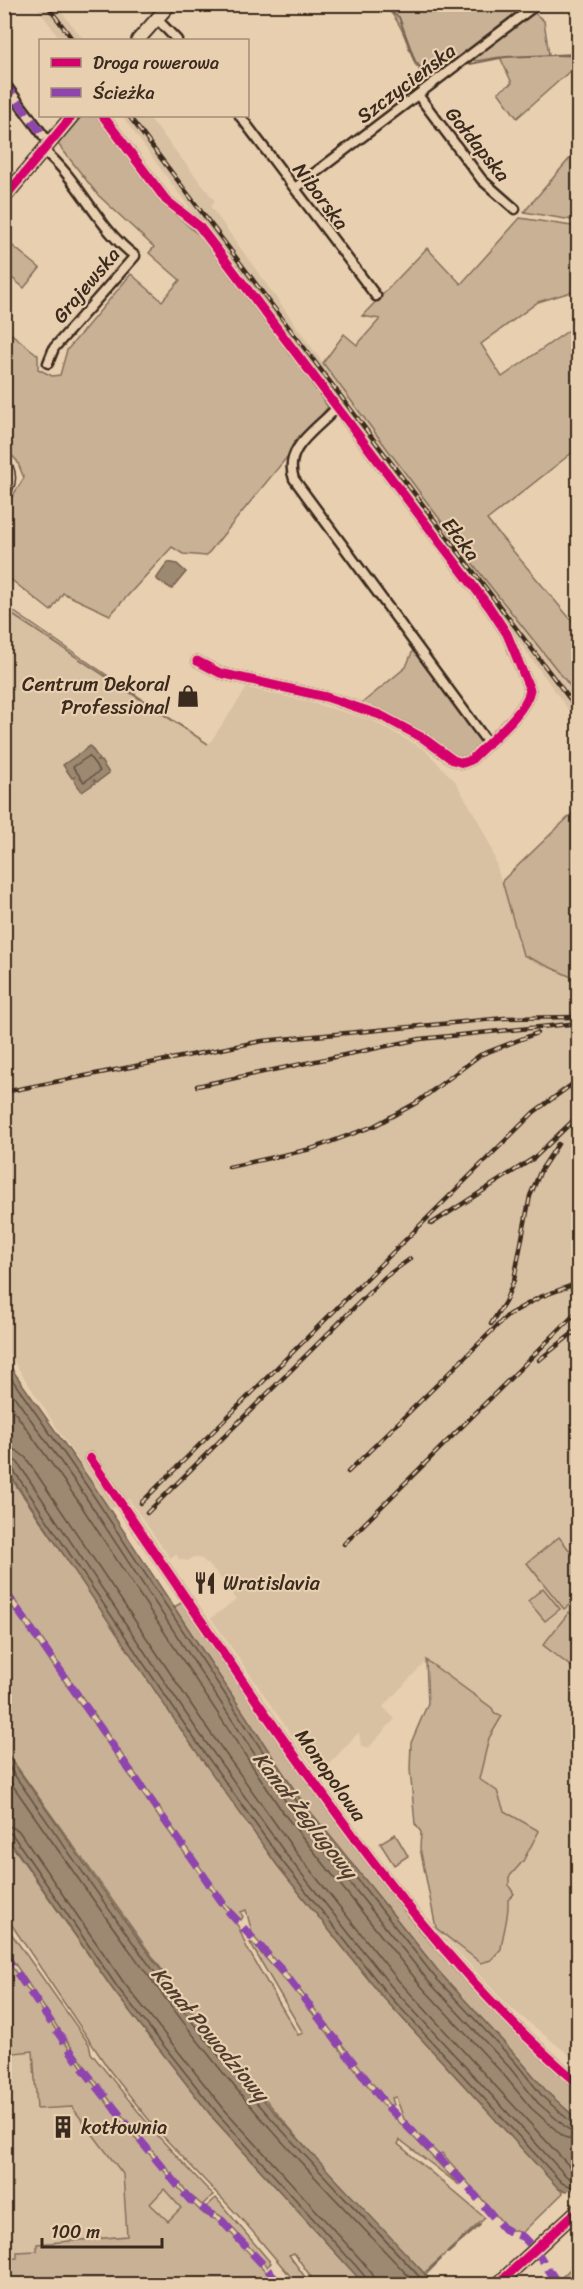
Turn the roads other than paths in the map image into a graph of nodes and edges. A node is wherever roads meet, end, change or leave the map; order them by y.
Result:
1 (170, 4) edge
2 (537, 4) edge
3 (157, 19) junction
4 (139, 39) edge
5 (176, 39) edge
6 (4, 83) edge
7 (418, 95) junction
8 (71, 117) edge
9 (104, 117) edge
10 (241, 117) edge
11 (46, 147) junction
12 (295, 188) junction
13 (4, 198) edge
14 (515, 209) dead end
15 (376, 296) dead end
16 (48, 363) dead end
17 (337, 406) junction
18 (197, 661) dead end
19 (488, 743) junction
20 (90, 1458) dead end
21 (579, 2083) edge
22 (578, 2210) edge
23 (498, 2284) edge

1 - 3 street
2 - 7 street, Szczycieńska
3 - 4 street
3 - 5 street
6 - 11 street
7 - 12 street, Szczycieńska
7 - 14 street, Gołdapska
8 - 11 street
9 - 17 street, Ełcka
10 - 12 street, Niborska
11 - 13 street
11 - 16 street, Grajewska
12 - 15 street, Niborska
17 - 19 street, Ełcka
17 - 19 street
18 - 19 street, Ełcka
20 - 21 street, Monopolowa
22 - 23 street

